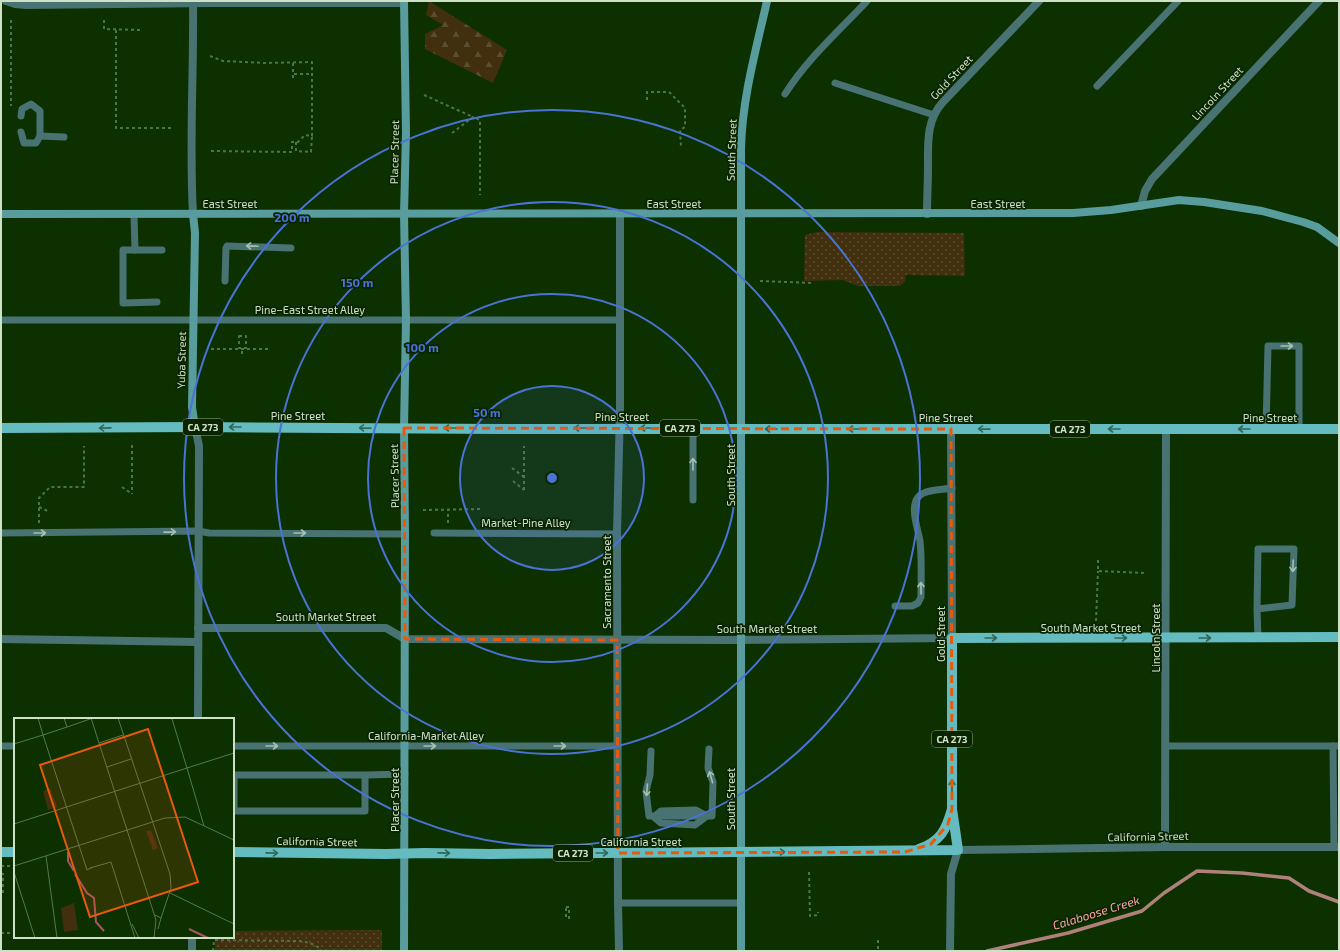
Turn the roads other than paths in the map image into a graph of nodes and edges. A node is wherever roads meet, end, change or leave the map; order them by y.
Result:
1 (6, 1) edge
2 (767, 1) edge
3 (867, 1) edge
4 (1039, 1) edge
5 (1178, 1) edge
6 (1319, 1) edge
7 (114, 2) edge
8 (193, 2) edge
9 (404, 2) edge
10 (835, 82) dead end
11 (1097, 86) dead end
12 (785, 94) dead end
13 (934, 115) junction
14 (20, 116) dead end
15 (21, 132) dead end
16 (40, 136) junction
17 (64, 137) dead end
18 (1141, 206) junction
19 (1, 214) edge
20 (134, 214) junction
21 (193, 214) junction
22 (404, 214) junction
23 (620, 214) junction
24 (740, 214) junction
25 (927, 214) junction
26 (1339, 243) edge
27 (291, 248) dead end
28 (135, 250) junction
29 (162, 250) dead end
30 (225, 281) dead end
31 (157, 302) dead end
32 (1, 320) edge
33 (192, 320) junction
34 (406, 320) junction
35 (620, 320) junction
36 (195, 427) junction
37 (1, 428) edge
38 (404, 428) junction
39 (619, 428) junction
40 (693, 428) junction
41 (741, 428) junction
42 (951, 429) junction
43 (1166, 429) junction
44 (1266, 429) junction
45 (1299, 429) junction
46 (1339, 429) edge
47 (952, 488) junction
48 (693, 500) dead end
49 (198, 531) junction
50 (1, 533) edge
51 (434, 533) dead end
52 (405, 534) junction
53 (617, 534) junction
54 (895, 606) dead end
55 (1257, 609) junction
56 (198, 628) junction
57 (1339, 637) edge
58 (952, 638) junction
59 (1258, 638) junction
60 (405, 639) junction
61 (1166, 639) junction
62 (1, 640) edge
63 (617, 640) junction
64 (741, 640) junction
65 (198, 642) junction
66 (198, 718) edge
67 (1, 746) edge
68 (14, 746) edge
69 (234, 746) edge
70 (405, 746) junction
71 (618, 746) junction
72 (1166, 746) junction
73 (1336, 746) edge
74 (709, 748) dead end
75 (650, 751) dead end
76 (365, 774) junction
77 (405, 774) junction
78 (952, 809) junction
79 (940, 836) joint
80 (1166, 847) junction
81 (1336, 847) edge
82 (958, 850) junction
83 (1, 852) edge
84 (14, 852) edge
85 (234, 852) edge
86 (740, 852) junction
87 (905, 852) junction
88 (405, 853) junction
89 (618, 853) junction
90 (741, 903) junction
91 (618, 904) junction
92 (192, 938) edge
93 (192, 951) edge
94 (404, 951) edge
95 (619, 951) edge
96 (741, 951) edge
97 (950, 951) edge

1 - 7 street
2 - 24 street, South Street
3 - 12 lane
4 - 13 street, Gold Street
5 - 11 lane
6 - 18 street, Lincoln Street
7 - 8 street
8 - 9 street
8 - 21 street, Yuba Street
9 - 22 street, Placer Street
10 - 13 lane
13 - 25 street, Gold Street
14 - 16 lane
15 - 16 lane
16 - 17 lane
18 - 25 street, East Street
18 - 26 street, East Street
19 - 20 street, East Street
20 - 21 street, East Street
20 - 28 lane
21 - 22 street, East Street
21 - 33 street, Yuba Street
22 - 23 street, East Street
22 - 34 street, Placer Street
23 - 24 street, East Street
23 - 35 street, Sacramento Street
24 - 25 street, East Street
24 - 41 street, South Street
27 -> 30 lane
28 - 29 lane
28 - 31 lane
32 - 33 lane, Pine–East Street Alley
33 - 34 lane, Pine–East Street Alley
33 - 36 street, Yuba Street
34 - 35 lane, Pine–East Street Alley
34 - 38 street, Placer Street
35 - 39 street, Sacramento Street
36 -> 37 main road, Pine Street / CA 273
38 -> 36 main road, Pine Street / CA 273
36 - 49 street, Yuba Street
39 -> 38 main road, Pine Street / CA 273
38 - 52 street, Placer Street
40 -> 39 main road, Pine Street / CA 273
39 - 53 street, Sacramento Street
40 - 41 main road, Pine Street / CA 273
48 -> 40 lane
42 -> 41 main road, Pine Street / CA 273
41 - 64 street, South Street
43 -> 42 main road, Pine Street / CA 273
42 - 47 street, Gold Street
44 -> 43 main road, Pine Street / CA 273
43 - 61 street, Lincoln Street
44 - 45 main road, Pine Street / CA 273
44 -> 45 lane
45 - 46 main road, Pine Street / CA 273
54 -> 47 lane
47 - 58 street, Gold Street
50 -> 49 lane
49 -> 52 lane
49 - 56 street, Yuba Street
51 - 53 lane, Market-Pine Alley
52 - 60 street, Placer Street
53 - 63 street, Sacramento Street
55 -> 55 lane
55 - 59 lane
56 - 60 street, South Market Street
56 - 65 street, Yuba Street
57 - 59 main road, South Market Street
58 -> 61 main road, South Market Street
58 - 64 street, South Market Street
78 -> 58 main road, Gold Street / CA 273
61 -> 59 main road, South Market Street
60 - 63 street, South Market Street
60 - 70 street, Placer Street
61 - 72 street, Lincoln Street
62 - 65 street
63 - 64 street, South Market Street
63 - 71 street, Sacramento Street
64 - 86 street, South Street
65 - 66 street, Yuba Street
67 - 68 lane
69 -> 70 lane, California-Market Alley
70 -> 71 lane, California-Market Alley
70 - 77 street, Placer Street
71 - 89 street, Sacramento Street
72 - 73 lane
72 - 80 street, Lincoln Street
73 - 81 lane
75 -> 74 lane
76 - 76 lane
76 - 77 lane
77 - 88 street, Placer Street
78 - 79 main road, Gold Street / CA 273
78 - 82 main road, CA 273
79 - 87 main road, California Street / CA 273
80 - 81 street, California Street
80 - 82 street, California Street
82 - 87 main road, California Street / CA 273
82 - 97 street
83 - 84 main road
85 -> 88 main road, California Street / CA 273
86 -> 87 main road, California Street / CA 273
86 - 89 main road, California Street / CA 273
86 - 90 street, South Street
88 -> 89 main road, California Street / CA 273
88 - 94 street, Placer Street
89 - 91 street, Sacramento Street
90 - 91 lane
90 - 96 street, South Street
91 - 95 street, Sacramento Street
92 - 93 street

